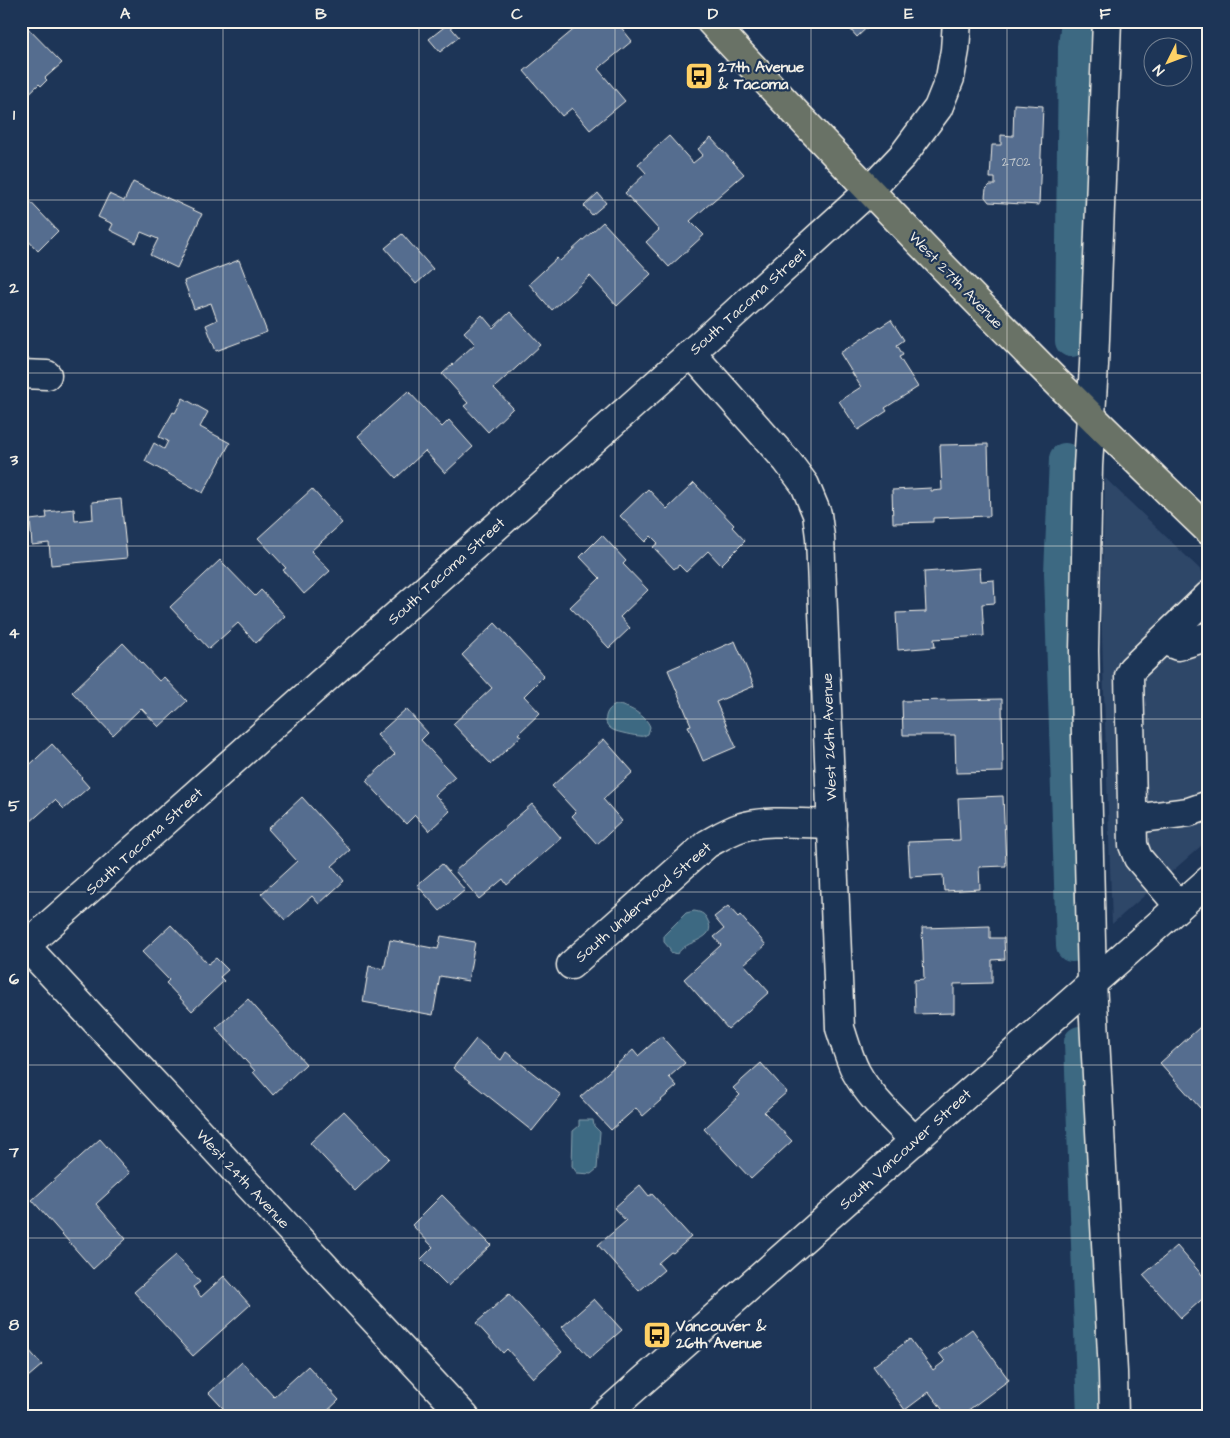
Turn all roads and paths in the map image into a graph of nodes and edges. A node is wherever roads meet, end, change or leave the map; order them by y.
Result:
1 (710, 21) edge
2 (957, 21) edge
3 (1107, 21) edge
4 (870, 191) junction
5 (690, 353) junction
6 (1091, 417) junction
7 (1209, 531) edge
8 (1209, 595) edge
9 (1209, 636) edge
10 (1163, 640) junction
11 (1209, 805) edge
12 (1132, 820) junction
13 (832, 824) junction
14 (1209, 880) edge
15 (1179, 906) junction
16 (23, 946) edge
17 (571, 965) dead end
18 (1092, 982) junction
19 (914, 1141) junction
20 (465, 1417) edge
21 (602, 1417) edge
22 (1114, 1417) edge

1 - 4 main road, West 27th Avenue
2 - 4 street, South Tacoma Street
3 - 6 street
4 - 5 street, South Tacoma Street
4 - 6 main road, West 27th Avenue
5 - 13 street, West 26th Avenue
5 - 16 street, South Tacoma Street
6 - 7 main road, West 27th Avenue
6 - 18 street
8 - 10 street
9 - 10 street
10 - 12 street
11 - 12 street
12 - 15 street
13 - 17 street, South Underwood Street
13 - 19 street, West 26th Avenue
14 - 15 street, South Vancouver Street
15 - 18 street, South Vancouver Street
16 - 20 street, West 24th Avenue
18 - 19 street, South Vancouver Street
18 - 22 street
19 - 21 street, South Vancouver Street

